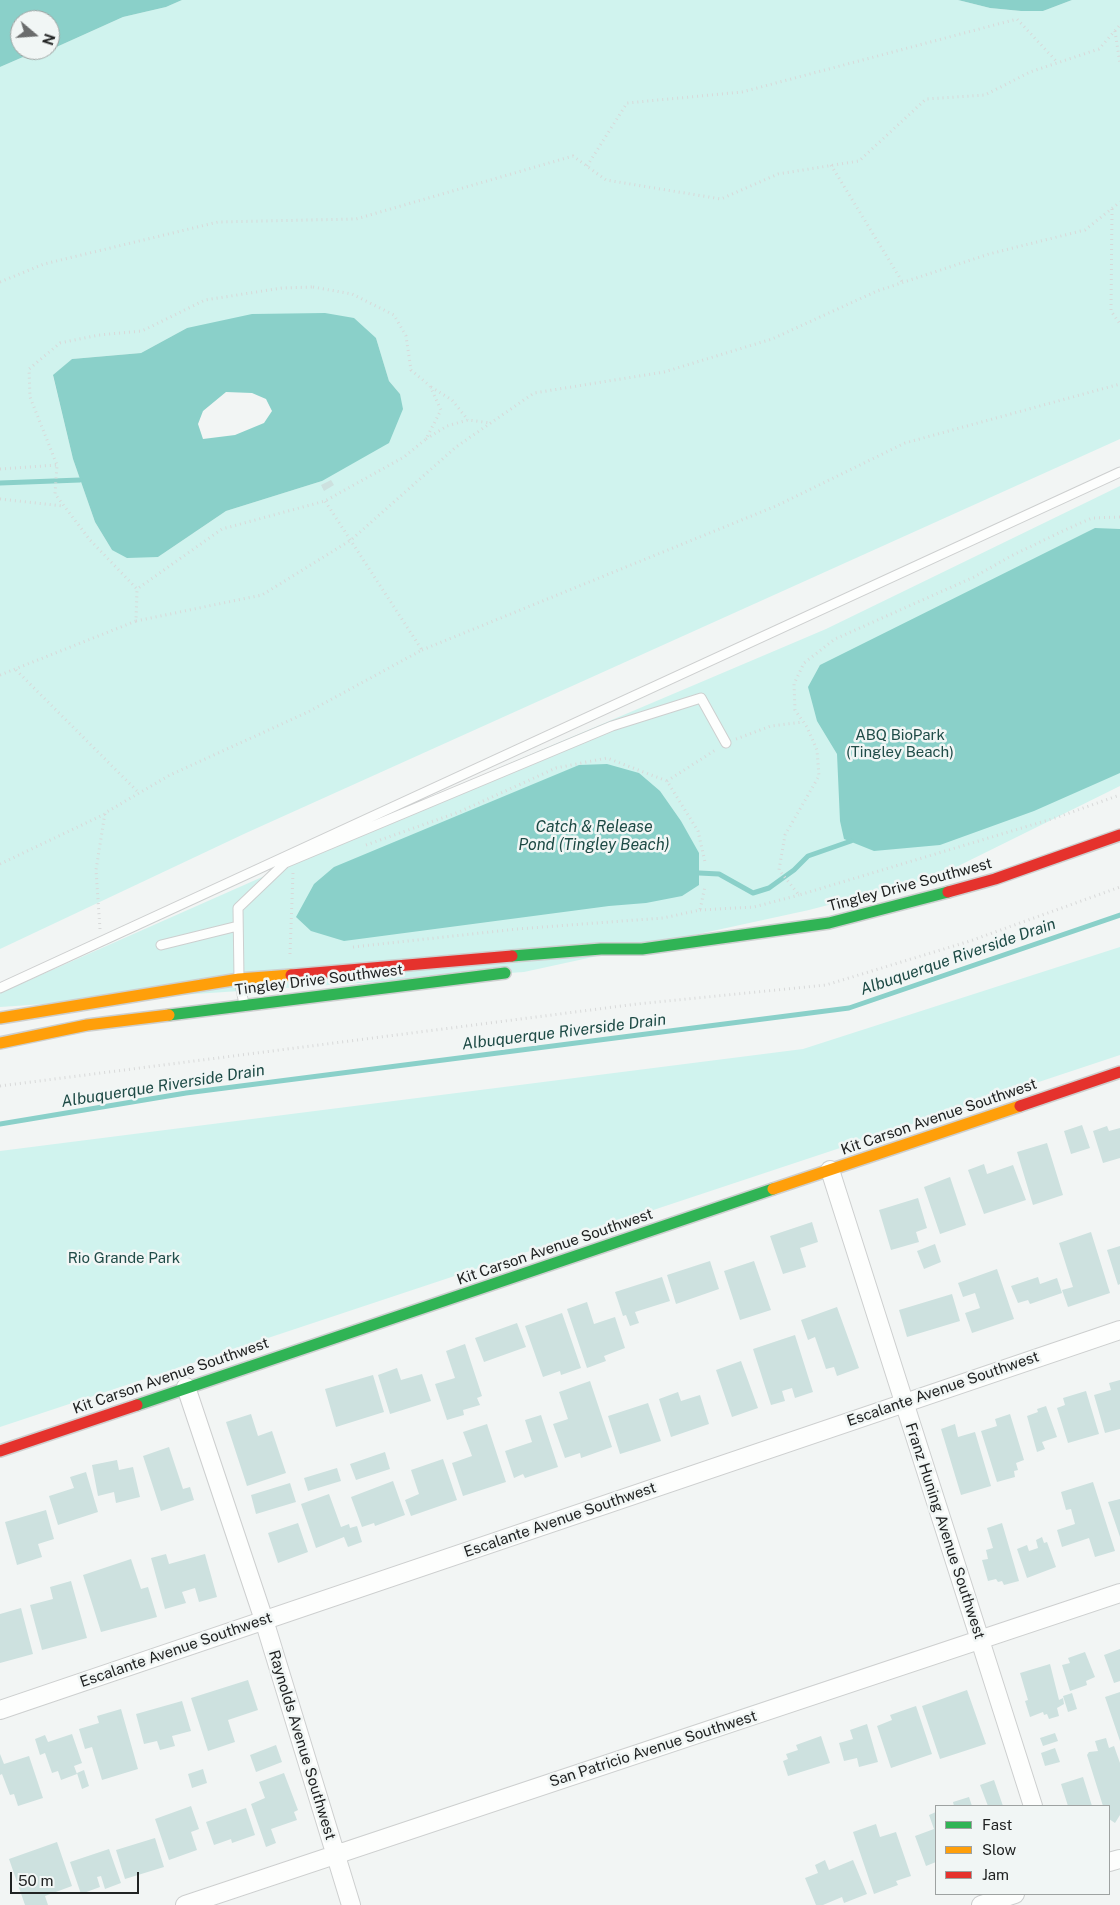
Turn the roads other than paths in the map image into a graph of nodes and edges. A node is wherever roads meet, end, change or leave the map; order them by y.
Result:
1 (1120, 472) edge
2 (726, 743) dead end
3 (1120, 835) edge
4 (238, 926) junction
5 (161, 946) dead end
6 (642, 949) junction
7 (602, 962) dead end
8 (516, 972) dead end
9 (239, 979) junction
10 (0, 988) edge
11 (244, 1004) junction
12 (0, 1018) edge
13 (0, 1043) edge
14 (1120, 1072) edge
15 (830, 1170) junction
16 (1120, 1330) edge
17 (186, 1387) junction
18 (904, 1402) junction
19 (0, 1451) edge
20 (1120, 1593) edge
21 (264, 1620) junction
22 (980, 1640) junction
23 (0, 1710) edge
24 (1033, 1805) edge
25 (334, 1855) junction
26 (1012, 1895) edge
27 (185, 1905) edge
28 (351, 1905) edge
29 (981, 1905) edge

1 - 10 lane
2 - 4 lane
3 - 6 street, Tingley Drive Southwest
4 - 5 lane
4 - 9 lane
6 - 7 street, Tingley Drive Southwest
6 - 9 street, Tingley Drive Southwest
8 - 11 street, Tingley Drive Southwest
9 - 11 lane
9 - 12 street, Tingley Drive Southwest
11 - 13 street, Tingley Drive Southwest
14 - 15 street, Kit Carson Avenue Southwest
15 - 17 street, Kit Carson Avenue Southwest
15 - 18 street, Franz Huning Avenue Southwest
16 - 18 street, Escalante Avenue Southwest
17 - 19 street, Kit Carson Avenue Southwest
17 - 21 street, Raynolds Avenue Southwest
18 - 21 street, Escalante Avenue Southwest
18 - 22 street, Franz Huning Avenue Southwest
20 - 22 street, San Patricio Avenue Southwest
21 - 23 street, Escalante Avenue Southwest
21 - 25 street, Raynolds Avenue Southwest
22 - 24 street, Franz Huning Avenue Southwest
22 - 25 street, San Patricio Avenue Southwest
25 - 27 street, San Patricio Avenue Southwest
25 - 28 street, Raynolds Avenue Southwest
26 - 29 street

